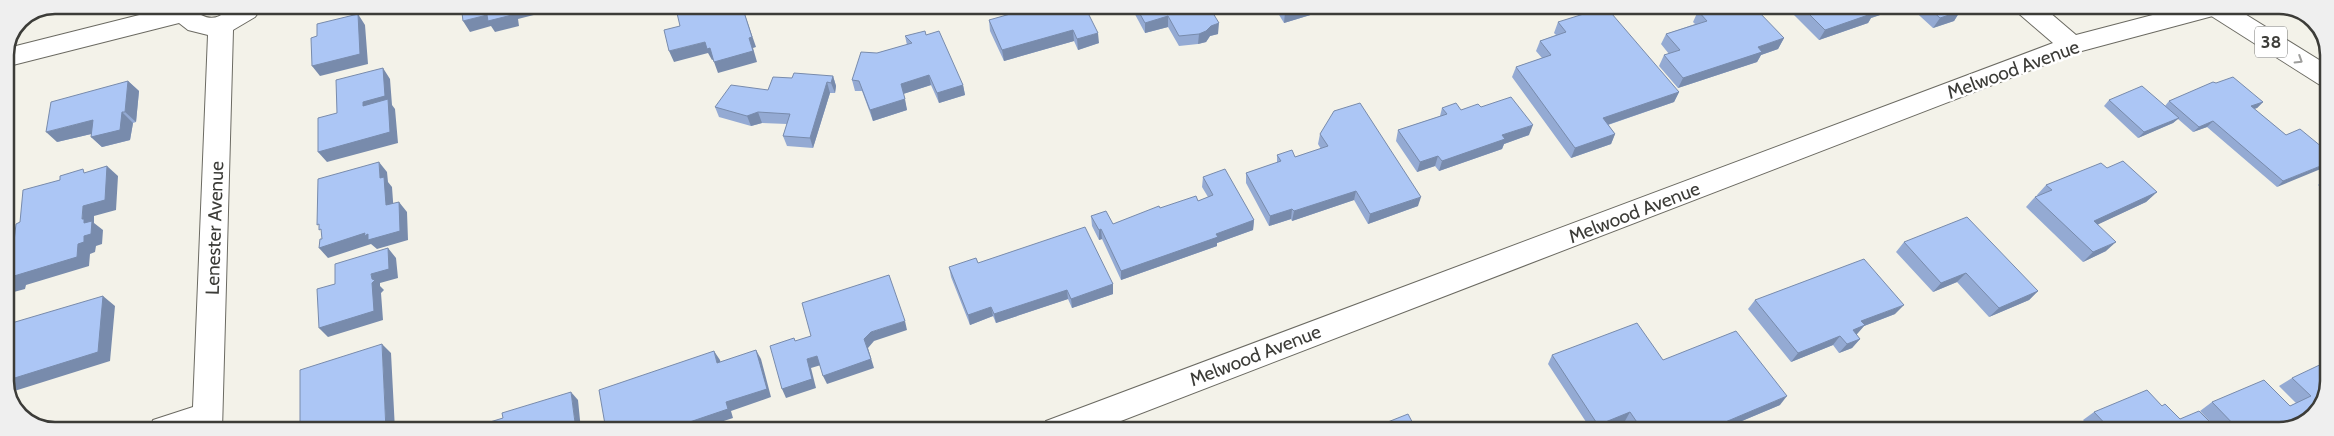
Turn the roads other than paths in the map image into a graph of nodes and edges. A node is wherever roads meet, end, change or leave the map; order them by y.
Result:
1 (167, 14) edge
2 (190, 14) edge
3 (242, 14) edge
4 (2035, 14) edge
5 (2186, 14) edge
6 (2228, 14) edge
7 (221, 25) junction
8 (2072, 45) junction
9 (14, 56) edge
10 (2320, 72) edge
11 (207, 422) edge
12 (1078, 422) edge

1 - 9 street
2 - 7 street
3 - 7 street
4 - 8 street
5 - 8 street, Melwood Avenue
6 -> 10 street, 38
7 - 11 street, Lenester Avenue
8 - 12 street, Melwood Avenue

